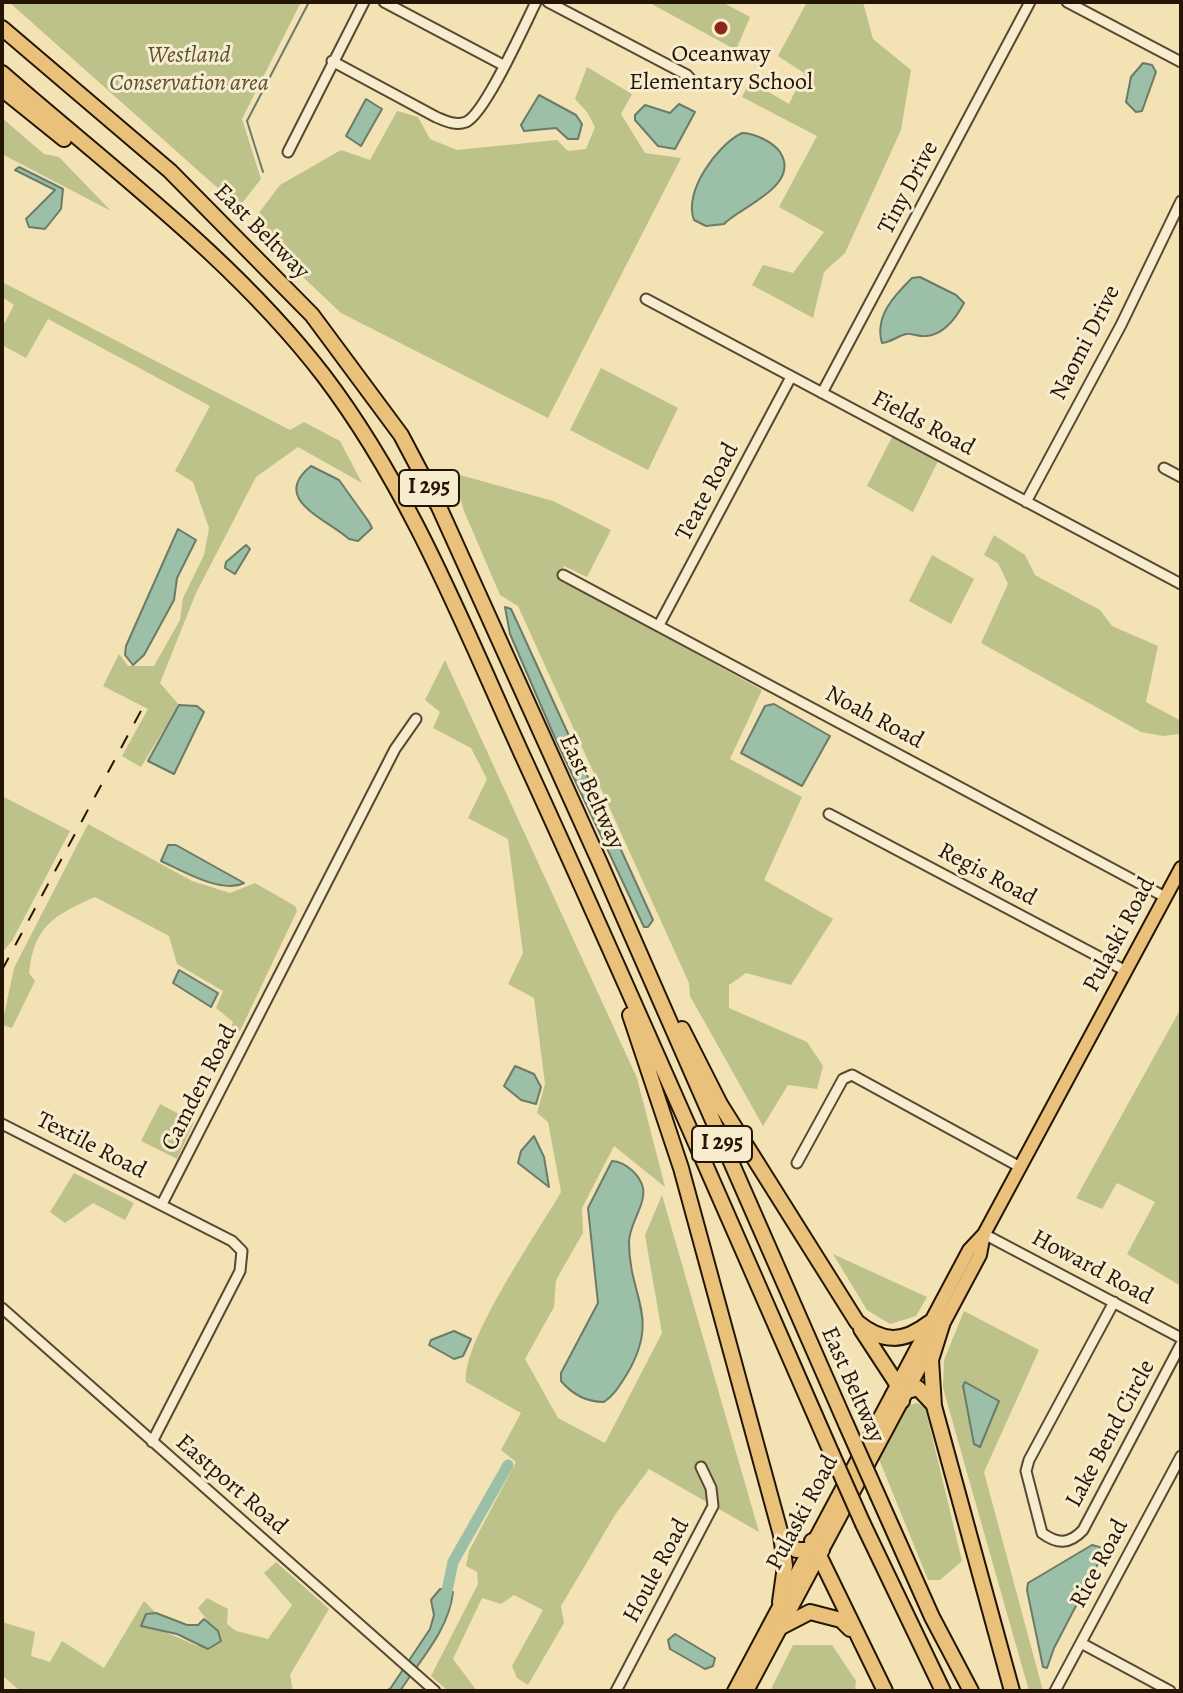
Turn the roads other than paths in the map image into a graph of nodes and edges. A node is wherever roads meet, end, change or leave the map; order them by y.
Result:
1 (364, 2) edge
2 (384, 2) edge
3 (536, 2) edge
4 (548, 2) edge
5 (1030, 2) edge
6 (1067, 2) edge
7 (2, 18) edge
8 (2, 28) edge
9 (332, 61) junction
10 (1181, 62) edge
11 (503, 65) junction
12 (2, 73) edge
13 (696, 85) dead end
14 (2, 89) edge
15 (288, 152) dead end
16 (170, 171) junction
17 (1181, 201) edge
18 (175, 223) junction
19 (646, 299) dead end
20 (791, 377) junction
21 (822, 393) junction
22 (1164, 468) dead end
23 (1181, 477) edge
24 (1026, 502) junction
25 (563, 575) dead end
26 (1181, 584) edge
27 (659, 625) junction
28 (416, 719) dead end
29 (829, 814) dead end
30 (600, 863) junction
31 (1181, 868) edge
32 (1165, 897) junction
33 (603, 935) junction
34 (1126, 971) junction
35 (2, 1124) edge
36 (797, 1163) dead end
37 (1020, 1167) junction
38 (162, 1204) junction
39 (984, 1234) junction
40 (1114, 1302) junction
41 (2, 1308) edge
42 (857, 1322) junction
43 (936, 1324) junction
44 (1181, 1338) edge
45 (1181, 1344) edge
46 (899, 1392) junction
47 (934, 1406) junction
48 (152, 1442) junction
49 (1181, 1456) edge
50 (701, 1467) dead end
51 (781, 1535) junction
52 (815, 1550) junction
53 (780, 1602) junction
54 (779, 1628) junction
55 (854, 1633) junction
56 (1081, 1643) junction
57 (435, 1691) edge
58 (616, 1691) edge
59 (734, 1691) edge
60 (747, 1691) edge
61 (885, 1691) edge
62 (943, 1691) edge
63 (971, 1691) edge
64 (1012, 1691) edge
65 (1055, 1691) edge
66 (1170, 1691) edge

1 - 9 street
2 - 11 street
3 - 11 street
4 - 13 street
5 - 21 street, Tiny Drive
6 - 10 street
7 - 16 highway
8 - 16 highway, East Beltway / I 295
9 - 11 street
9 - 15 street
12 - 18 highway, East Beltway / I 295
14 - 18 highway
16 - 30 highway, East Beltway / I 295
17 - 24 street, Naomi Drive
18 - 33 highway, East Beltway / I 295
19 - 20 street, Fields Road
20 - 21 street, Fields Road
20 - 27 street, Teate Road
21 - 24 street, Fields Road
22 - 23 street
24 - 26 street, Fields Road
25 - 27 street, Noah Road
27 - 32 street, Noah Road
28 - 38 street, Camden Road
29 - 34 street, Regis Road
30 - 42 highway
30 - 63 highway, East Beltway / I 295, bridge
31 - 32 main road, Pulaski Road
32 - 34 main road, Pulaski Road
33 - 51 highway
33 - 62 highway, East Beltway / I 295, bridge
34 - 37 main road, Pulaski Road
35 - 38 street, Textile Road
36 - 37 street
37 - 39 main road, Pulaski Road
38 - 48 street
39 - 40 street, Howard Road
39 - 43 main road, Pulaski Road
40 - 44 street, Howard Road
40 - 45 street, Lake Bend Circle
41 - 48 street, Eastport Road
42 - 43 highway
42 - 46 highway
43 - 46 main road, Pulaski Road
43 - 47 highway
46 - 47 highway
46 - 52 main road, Pulaski Road
47 - 64 highway
48 - 57 street, Eastport Road
49 - 56 street, Rice Road
50 - 58 street, Houle Road
51 - 52 highway
51 - 53 highway
52 - 53 main road, Pulaski Road
52 - 54 main road, Pulaski Road
52 - 55 highway
53 - 59 main road, Pulaski Road
54 - 55 highway
54 - 60 main road, Pulaski Road
55 - 61 highway
56 - 65 street, Rice Road
56 - 66 street

